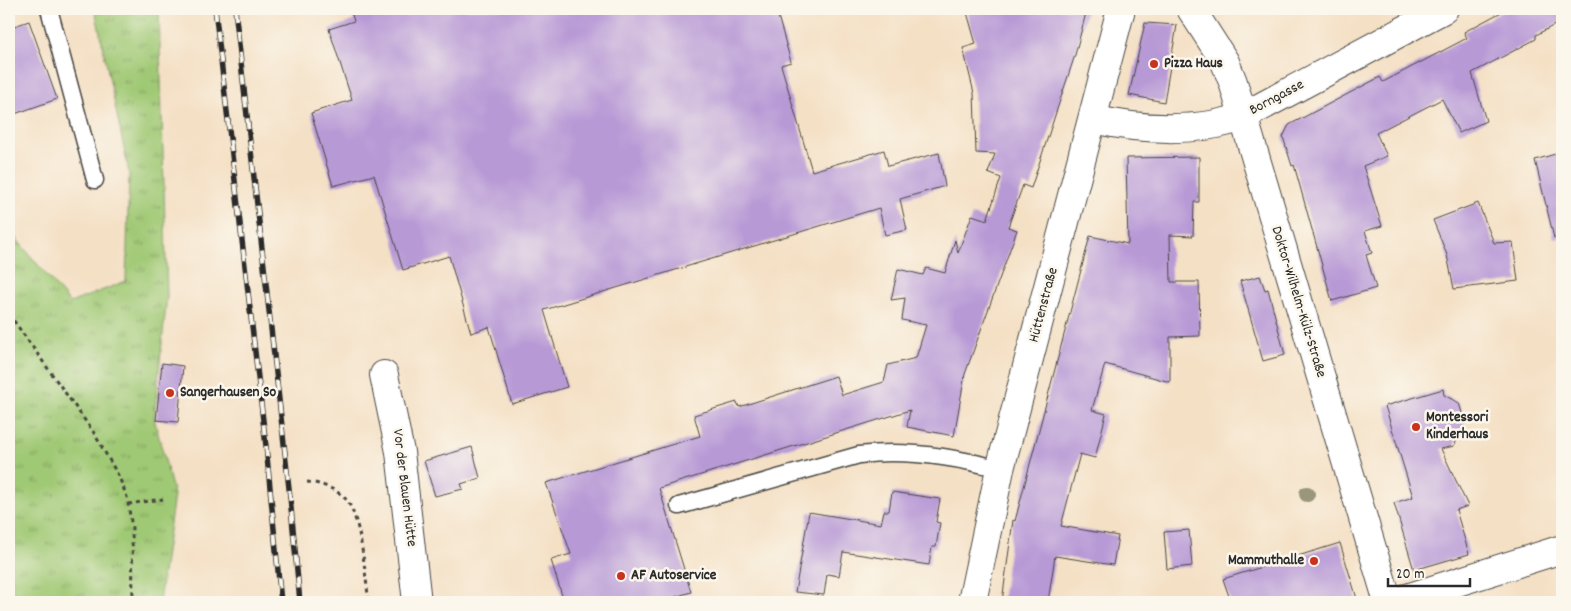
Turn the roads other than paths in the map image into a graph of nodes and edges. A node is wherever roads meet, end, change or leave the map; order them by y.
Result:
1 (49, 9) edge
2 (1121, 9) edge
3 (1191, 9) edge
4 (1444, 9) edge
5 (1242, 117) junction
6 (1093, 119) junction
7 (95, 180) dead end
8 (384, 375) dead end
9 (1000, 468) junction
10 (680, 506) dead end
11 (1562, 549) edge
12 (417, 602) edge
13 (972, 602) edge
14 (1388, 602) edge
15 (1394, 602) edge

1 - 7 lane
2 - 6 street, Hüttenstraße
3 - 5 street, Doktor-Wilhelm-Külz-Straße
4 - 5 street, Borngasse
5 - 6 street, Borngasse
5 - 14 street, Doktor-Wilhelm-Külz-Straße
6 - 9 street, Hüttenstraße
8 - 12 street, Vor der Blauen Hütte
9 - 10 lane
9 - 13 street, Hüttenstraße
11 - 15 street

